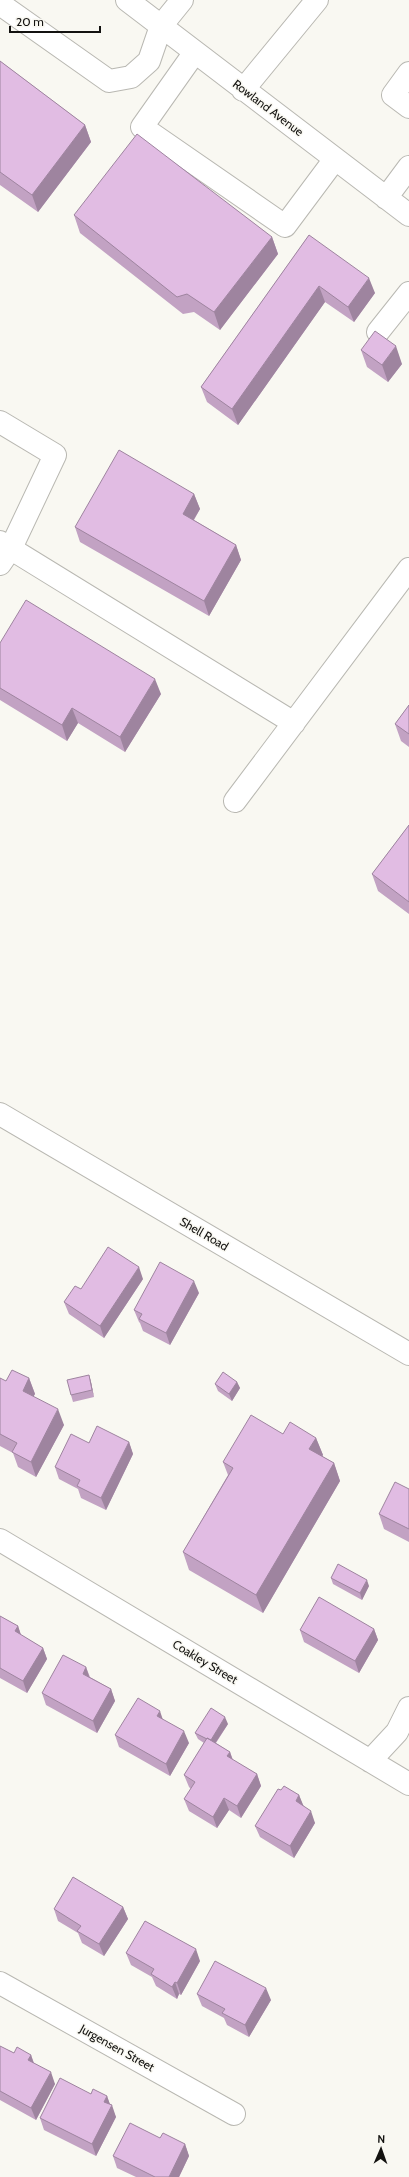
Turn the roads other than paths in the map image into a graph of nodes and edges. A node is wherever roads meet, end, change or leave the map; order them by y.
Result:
1 (127, 0) edge
2 (182, 0) edge
3 (317, 0) edge
4 (0, 4) edge
5 (161, 26) junction
6 (195, 52) junction
7 (409, 73) edge
8 (243, 90) junction
9 (409, 107) edge
10 (335, 159) junction
11 (409, 167) edge
12 (386, 198) junction
13 (409, 215) edge
14 (409, 293) edge
15 (378, 332) edge
16 (0, 422) edge
17 (4, 551) edge
18 (409, 570) edge
19 (294, 722) junction
20 (235, 801) dead end
21 (0, 1114) edge
22 (409, 1354) edge
23 (0, 1540) edge
24 (409, 1708) edge
25 (370, 1760) junction
26 (409, 1784) edge
27 (0, 1983) edge
28 (234, 2114) dead end

1 - 5 street, Rowland Avenue
2 - 5 street
3 - 8 street
4 - 5 street
5 - 6 street, Rowland Avenue
6 - 8 street, Rowland Avenue
6 - 10 street
7 - 9 street
8 - 10 street, Rowland Avenue
10 - 12 street, Rowland Avenue
11 - 12 street
12 - 13 street, Rowland Avenue
14 - 15 street
16 - 17 street
17 - 19 street
18 - 19 street
19 - 20 street
21 - 22 street, Shell Road
23 - 25 street, Coakley Street
24 - 25 street
25 - 26 street, Coakley Street
27 - 28 street, Jurgensen Street

